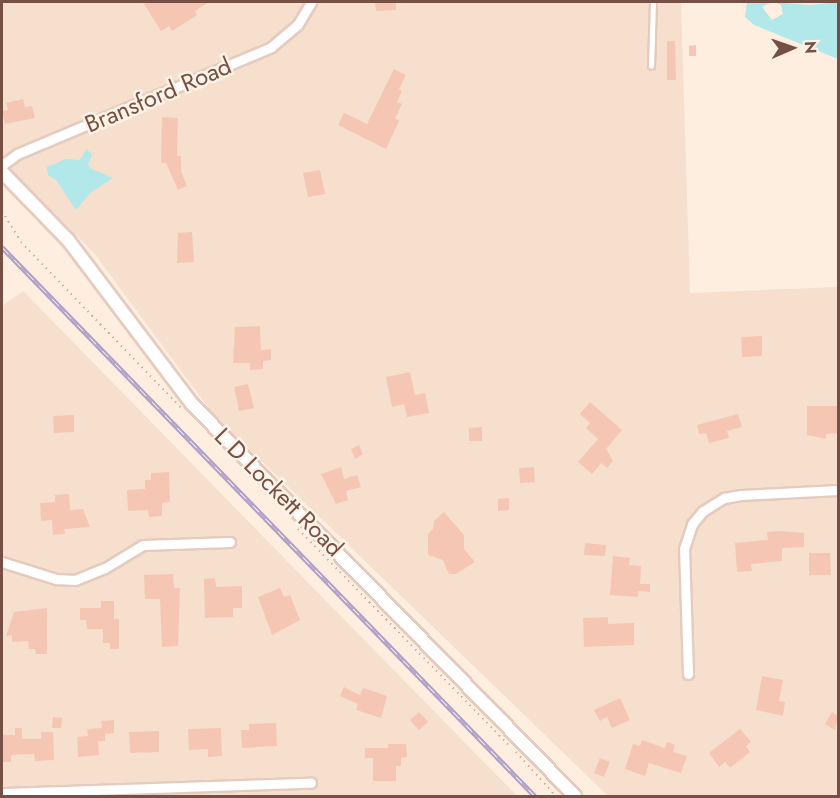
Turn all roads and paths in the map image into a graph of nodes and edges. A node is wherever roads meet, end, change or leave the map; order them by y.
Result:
1 (311, 2) edge
2 (653, 2) edge
3 (651, 66) dead end
4 (2, 165) edge
5 (2, 172) edge
6 (838, 490) edge
7 (230, 542) dead end
8 (2, 562) edge
9 (688, 674) dead end
10 (311, 783) dead end
11 (2, 793) edge
12 (575, 796) edge

1 - 4 street, Bransford Road
2 - 3 lane
5 - 12 main road, L D Lockett Road
6 - 9 street
7 - 8 street
10 - 11 street

